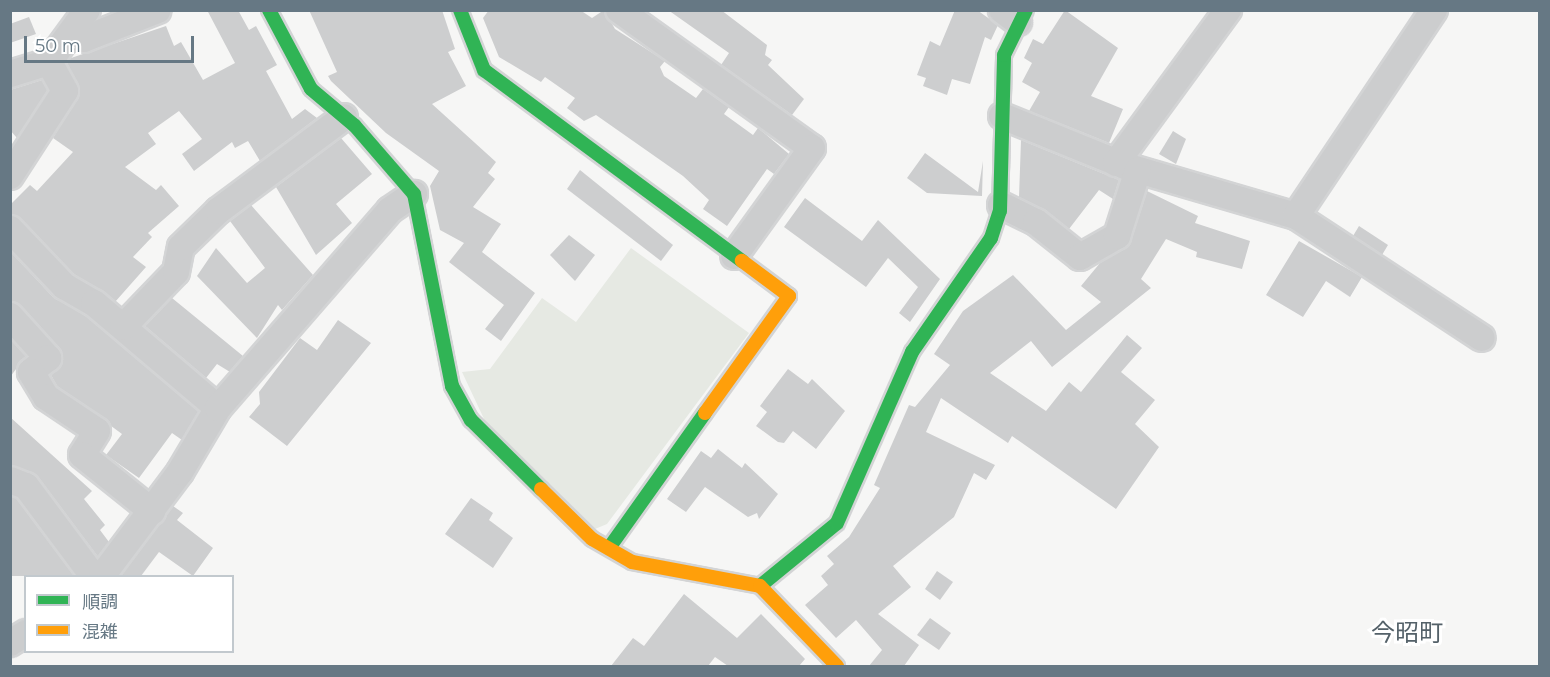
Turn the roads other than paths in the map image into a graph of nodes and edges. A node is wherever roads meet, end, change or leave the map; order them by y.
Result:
1 (87, 10) edge
2 (158, 10) edge
3 (269, 10) edge
4 (460, 10) edge
5 (618, 10) edge
6 (1228, 10) edge
7 (1434, 10) edge
8 (1015, 14) edge
9 (69, 36) junction
10 (49, 62) junction
11 (10, 74) edge
12 (1002, 116) junction
13 (344, 117) junction
14 (1127, 166) junction
15 (10, 176) edge
16 (414, 194) junction
17 (1001, 205) junction
18 (1296, 216) junction
19 (10, 229) edge
20 (734, 256) junction
21 (10, 316) edge
22 (123, 327) junction
23 (1482, 338) dead end
24 (218, 408) junction
25 (10, 480) edge
26 (152, 511) junction
27 (609, 548) junction
28 (92, 575) edge
29 (103, 575) edge
30 (760, 586) junction
31 (24, 634) edge
32 (10, 643) edge
33 (837, 666) edge

1 - 9 street
2 - 9 street
3 - 13 street
4 - 20 street
5 - 20 street
6 - 14 street
7 - 18 street
8 - 12 street
9 - 10 street
10 - 11 street
10 - 15 street
12 - 14 street
12 - 17 street
13 - 16 street
13 - 22 street
14 - 17 street
14 - 18 street
16 - 24 street
16 - 27 street
17 - 30 street
18 - 23 street
19 - 22 street
20 - 27 street
21 - 26 street
22 - 24 street
24 - 26 street
25 - 28 street
26 - 29 street
27 - 30 street
30 - 33 street
31 - 32 street

